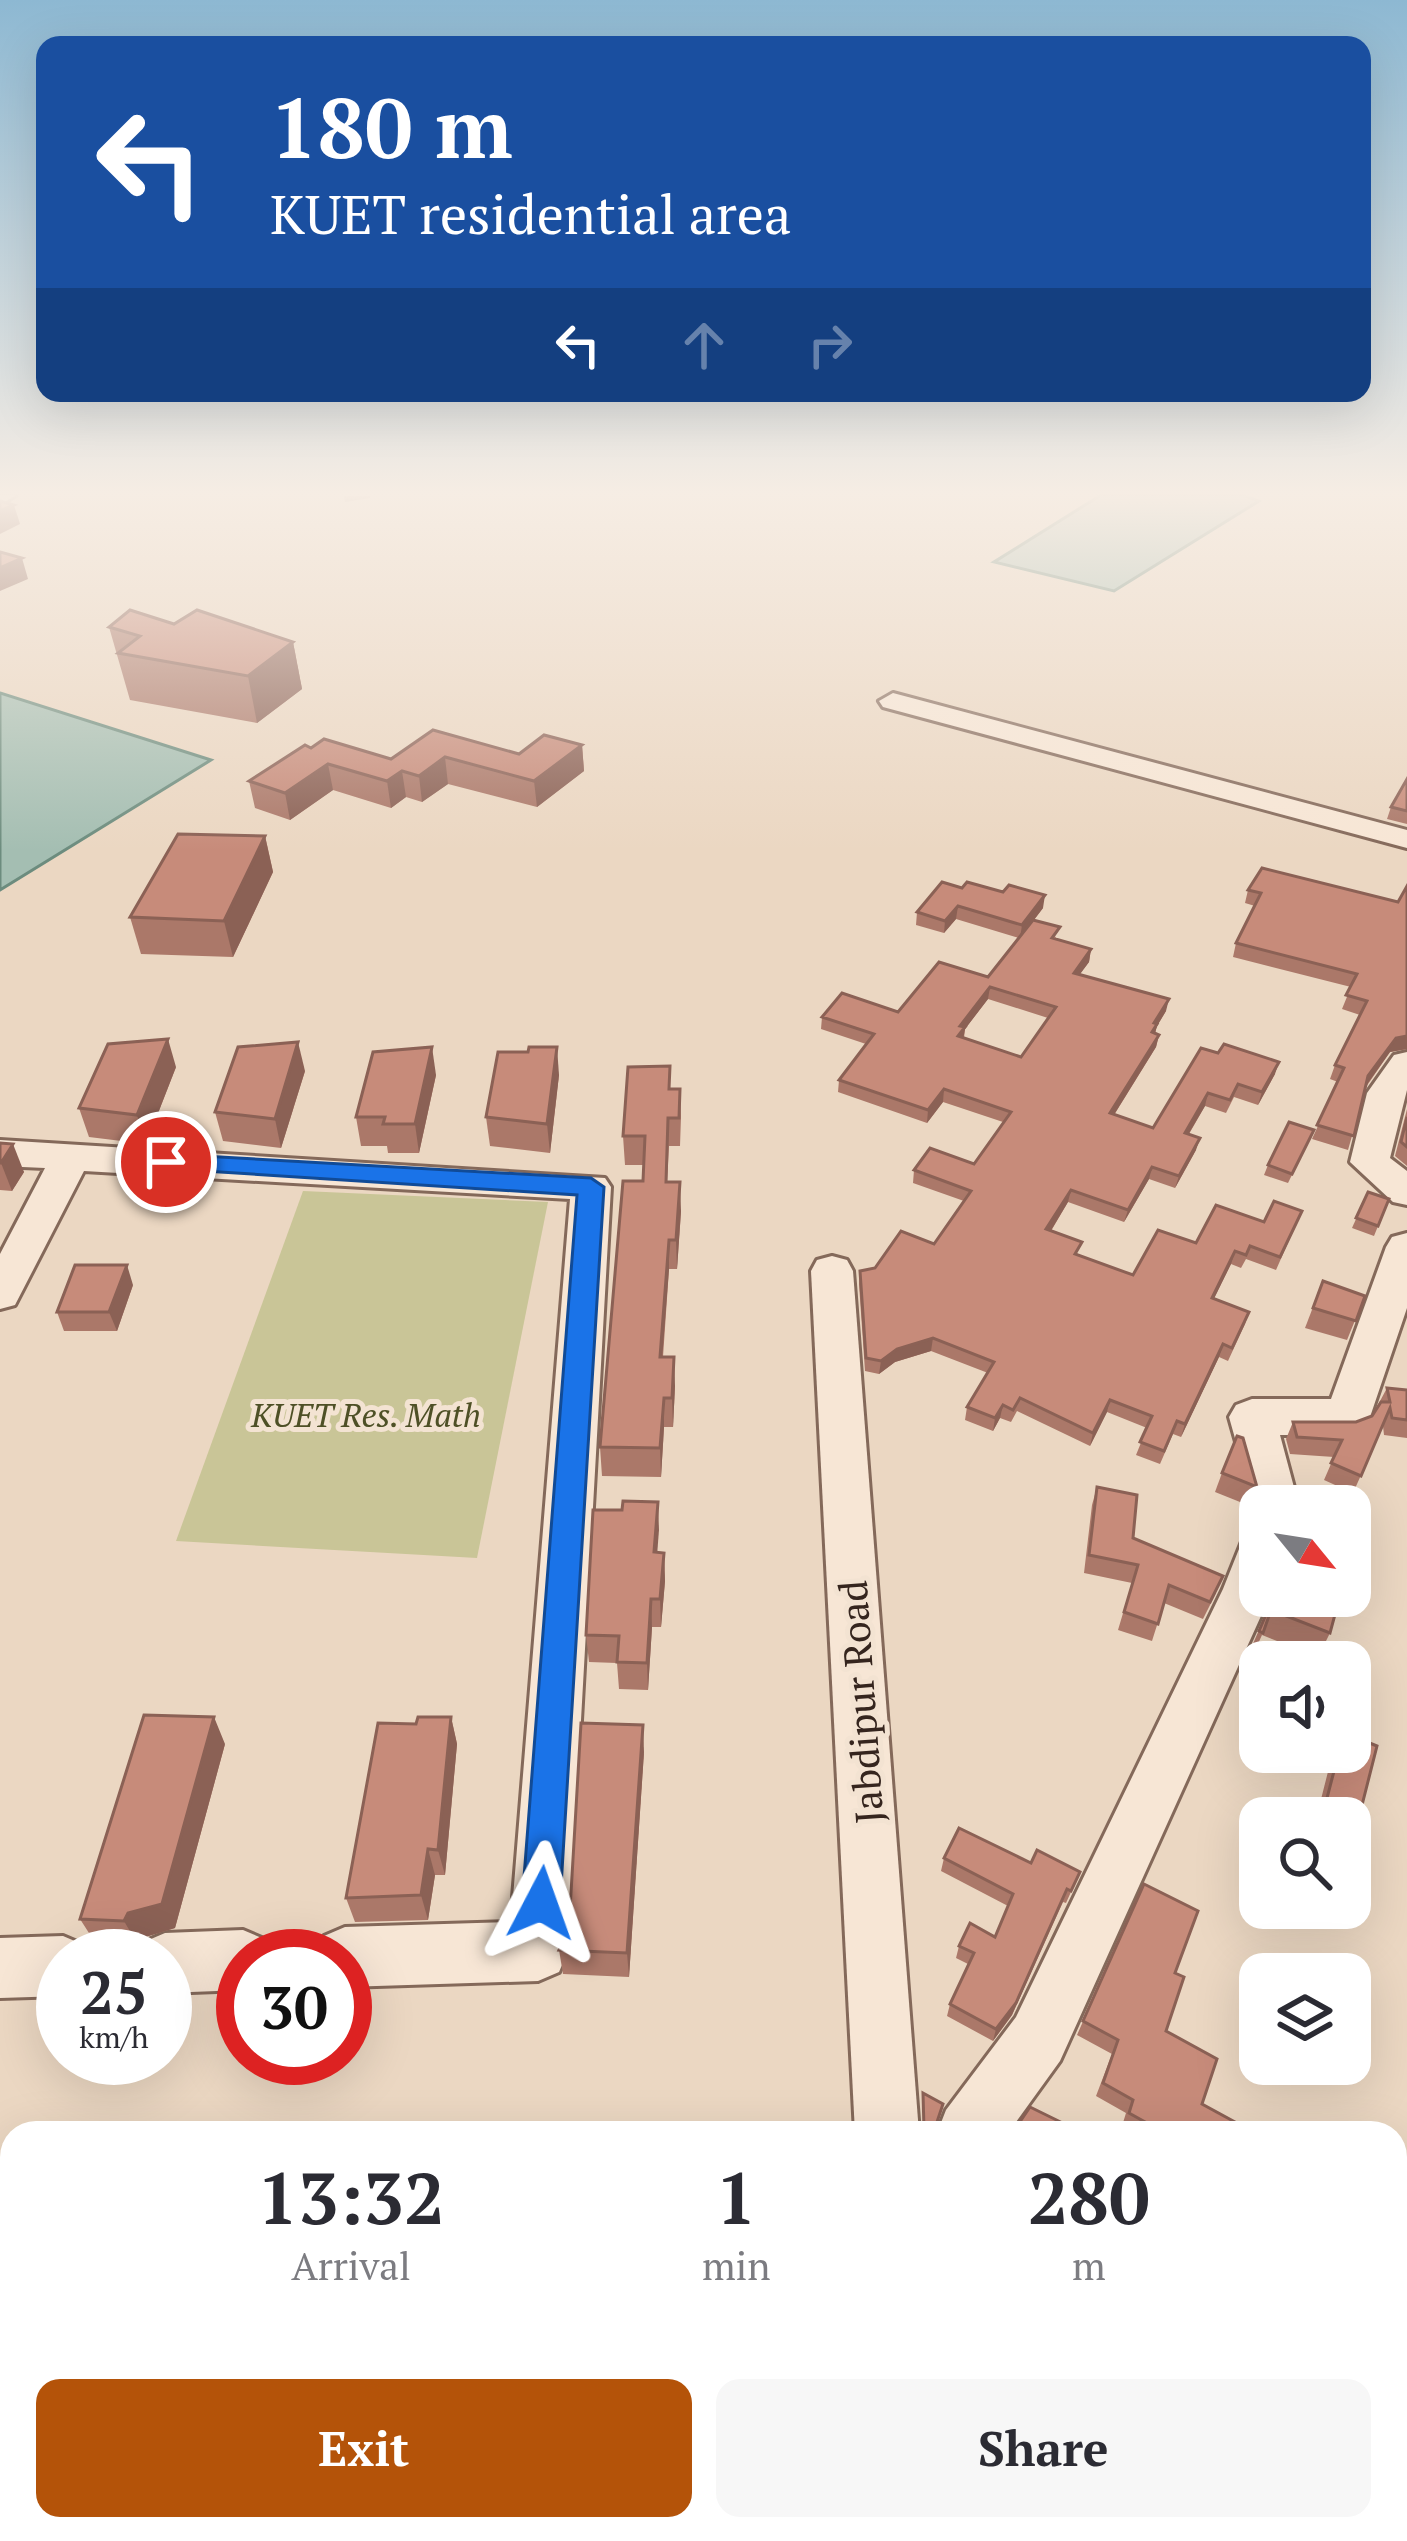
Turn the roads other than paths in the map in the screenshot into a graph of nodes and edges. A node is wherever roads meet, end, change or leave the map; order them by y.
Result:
1 (893, 700) dead end
2 (1407, 839) edge
3 (1407, 1063) edge
4 (0, 1153) edge
5 (71, 1157) junction
6 (1407, 1192) edge
7 (1407, 1247) edge
8 (832, 1271) dead end
9 (0, 1294) edge
10 (1270, 1485) edge
11 (1239, 1608) edge
12 (372, 1956) edge
13 (36, 1967) edge
14 (0, 1968) edge
15 (885, 2121) edge
16 (978, 2121) edge

1 - 2 street
3 - 6 street
4 - 5 street
5 - 9 street
5 - 12 street
7 - 10 street
8 - 15 street, Jabdipur Road
11 - 16 street
13 - 14 street

